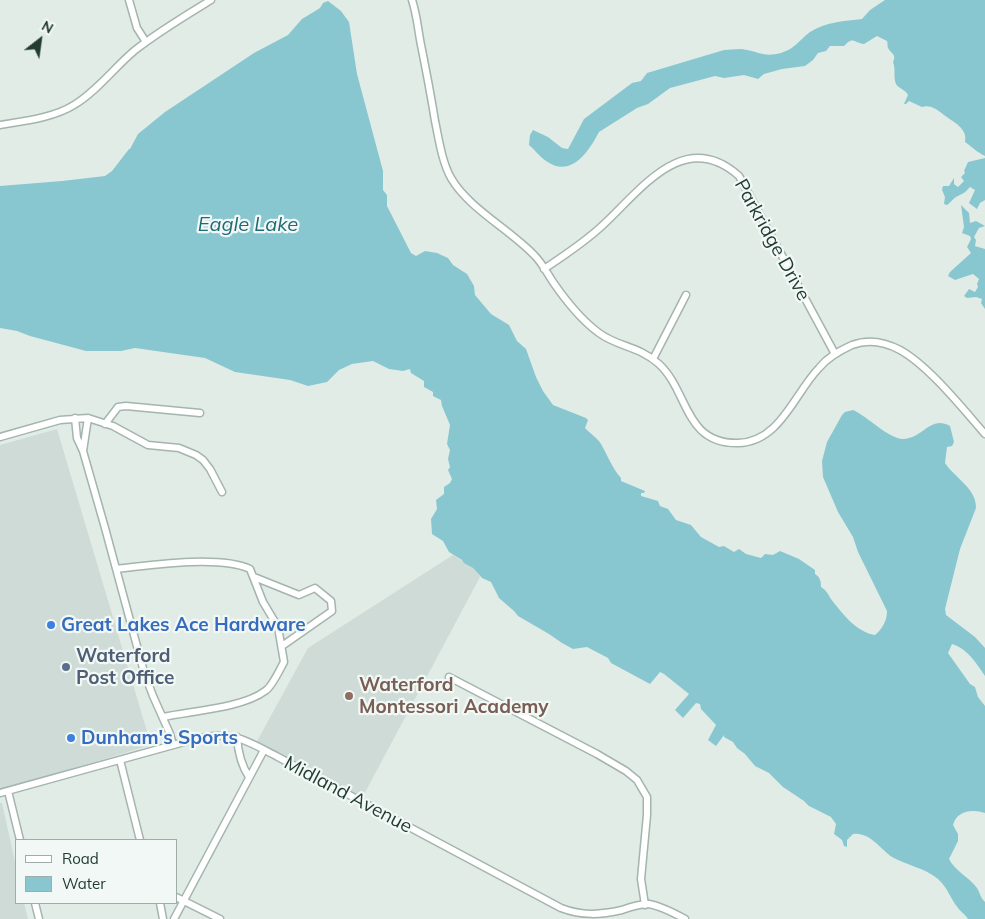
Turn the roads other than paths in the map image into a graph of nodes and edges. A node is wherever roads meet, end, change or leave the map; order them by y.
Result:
1 (129, 0) edge
2 (211, 0) edge
3 (412, 0) edge
4 (146, 42) junction
5 (0, 125) edge
6 (544, 269) junction
7 (686, 295) dead end
8 (835, 354) junction
9 (653, 359) junction
10 (200, 413) dead end
11 (75, 418) junction
12 (88, 418) junction
13 (105, 424) junction
14 (985, 434) edge
15 (0, 437) edge
16 (83, 451) junction
17 (222, 492) dead end
18 (116, 569) junction
19 (254, 577) junction
20 (282, 646) junction
21 (449, 677) dead end
22 (163, 717) junction
23 (237, 737) junction
24 (173, 745) junction
25 (264, 750) junction
26 (120, 760) junction
27 (249, 777) junction
28 (8, 791) junction
29 (0, 793) edge
30 (20, 839) edge
31 (140, 839) edge
32 (178, 898) edge
33 (184, 900) junction
34 (35, 904) edge
35 (160, 904) edge
36 (645, 905) junction
37 (680, 918) edge
38 (40, 919) edge
39 (163, 919) edge
40 (174, 919) edge
41 (220, 919) edge

1 - 4 street
2 - 4 street
3 - 6 street
4 - 5 street
6 - 8 street, Parkridge Drive
6 - 9 street
7 - 9 street
8 - 9 street
8 - 14 street
10 - 13 street
11 - 12 street
11 - 15 street
11 - 16 street
12 - 13 street
12 - 16 street
13 - 17 street
16 - 18 street
18 - 19 street
18 - 22 street
19 - 20 street
19 - 20 street
20 - 22 street
21 - 36 street
22 - 24 street
23 - 24 street, Midland Avenue
23 - 25 street, Midland Avenue
23 - 27 street
24 - 26 street, Midland Avenue
25 - 27 street
25 - 36 street, Midland Avenue
26 - 28 street, Midland Avenue
26 - 31 street
27 - 33 street
28 - 29 street, Midland Avenue
28 - 30 street
32 - 33 street
33 - 40 street
33 - 41 street
34 - 38 street
35 - 39 street
36 - 37 street, Midland Avenue

